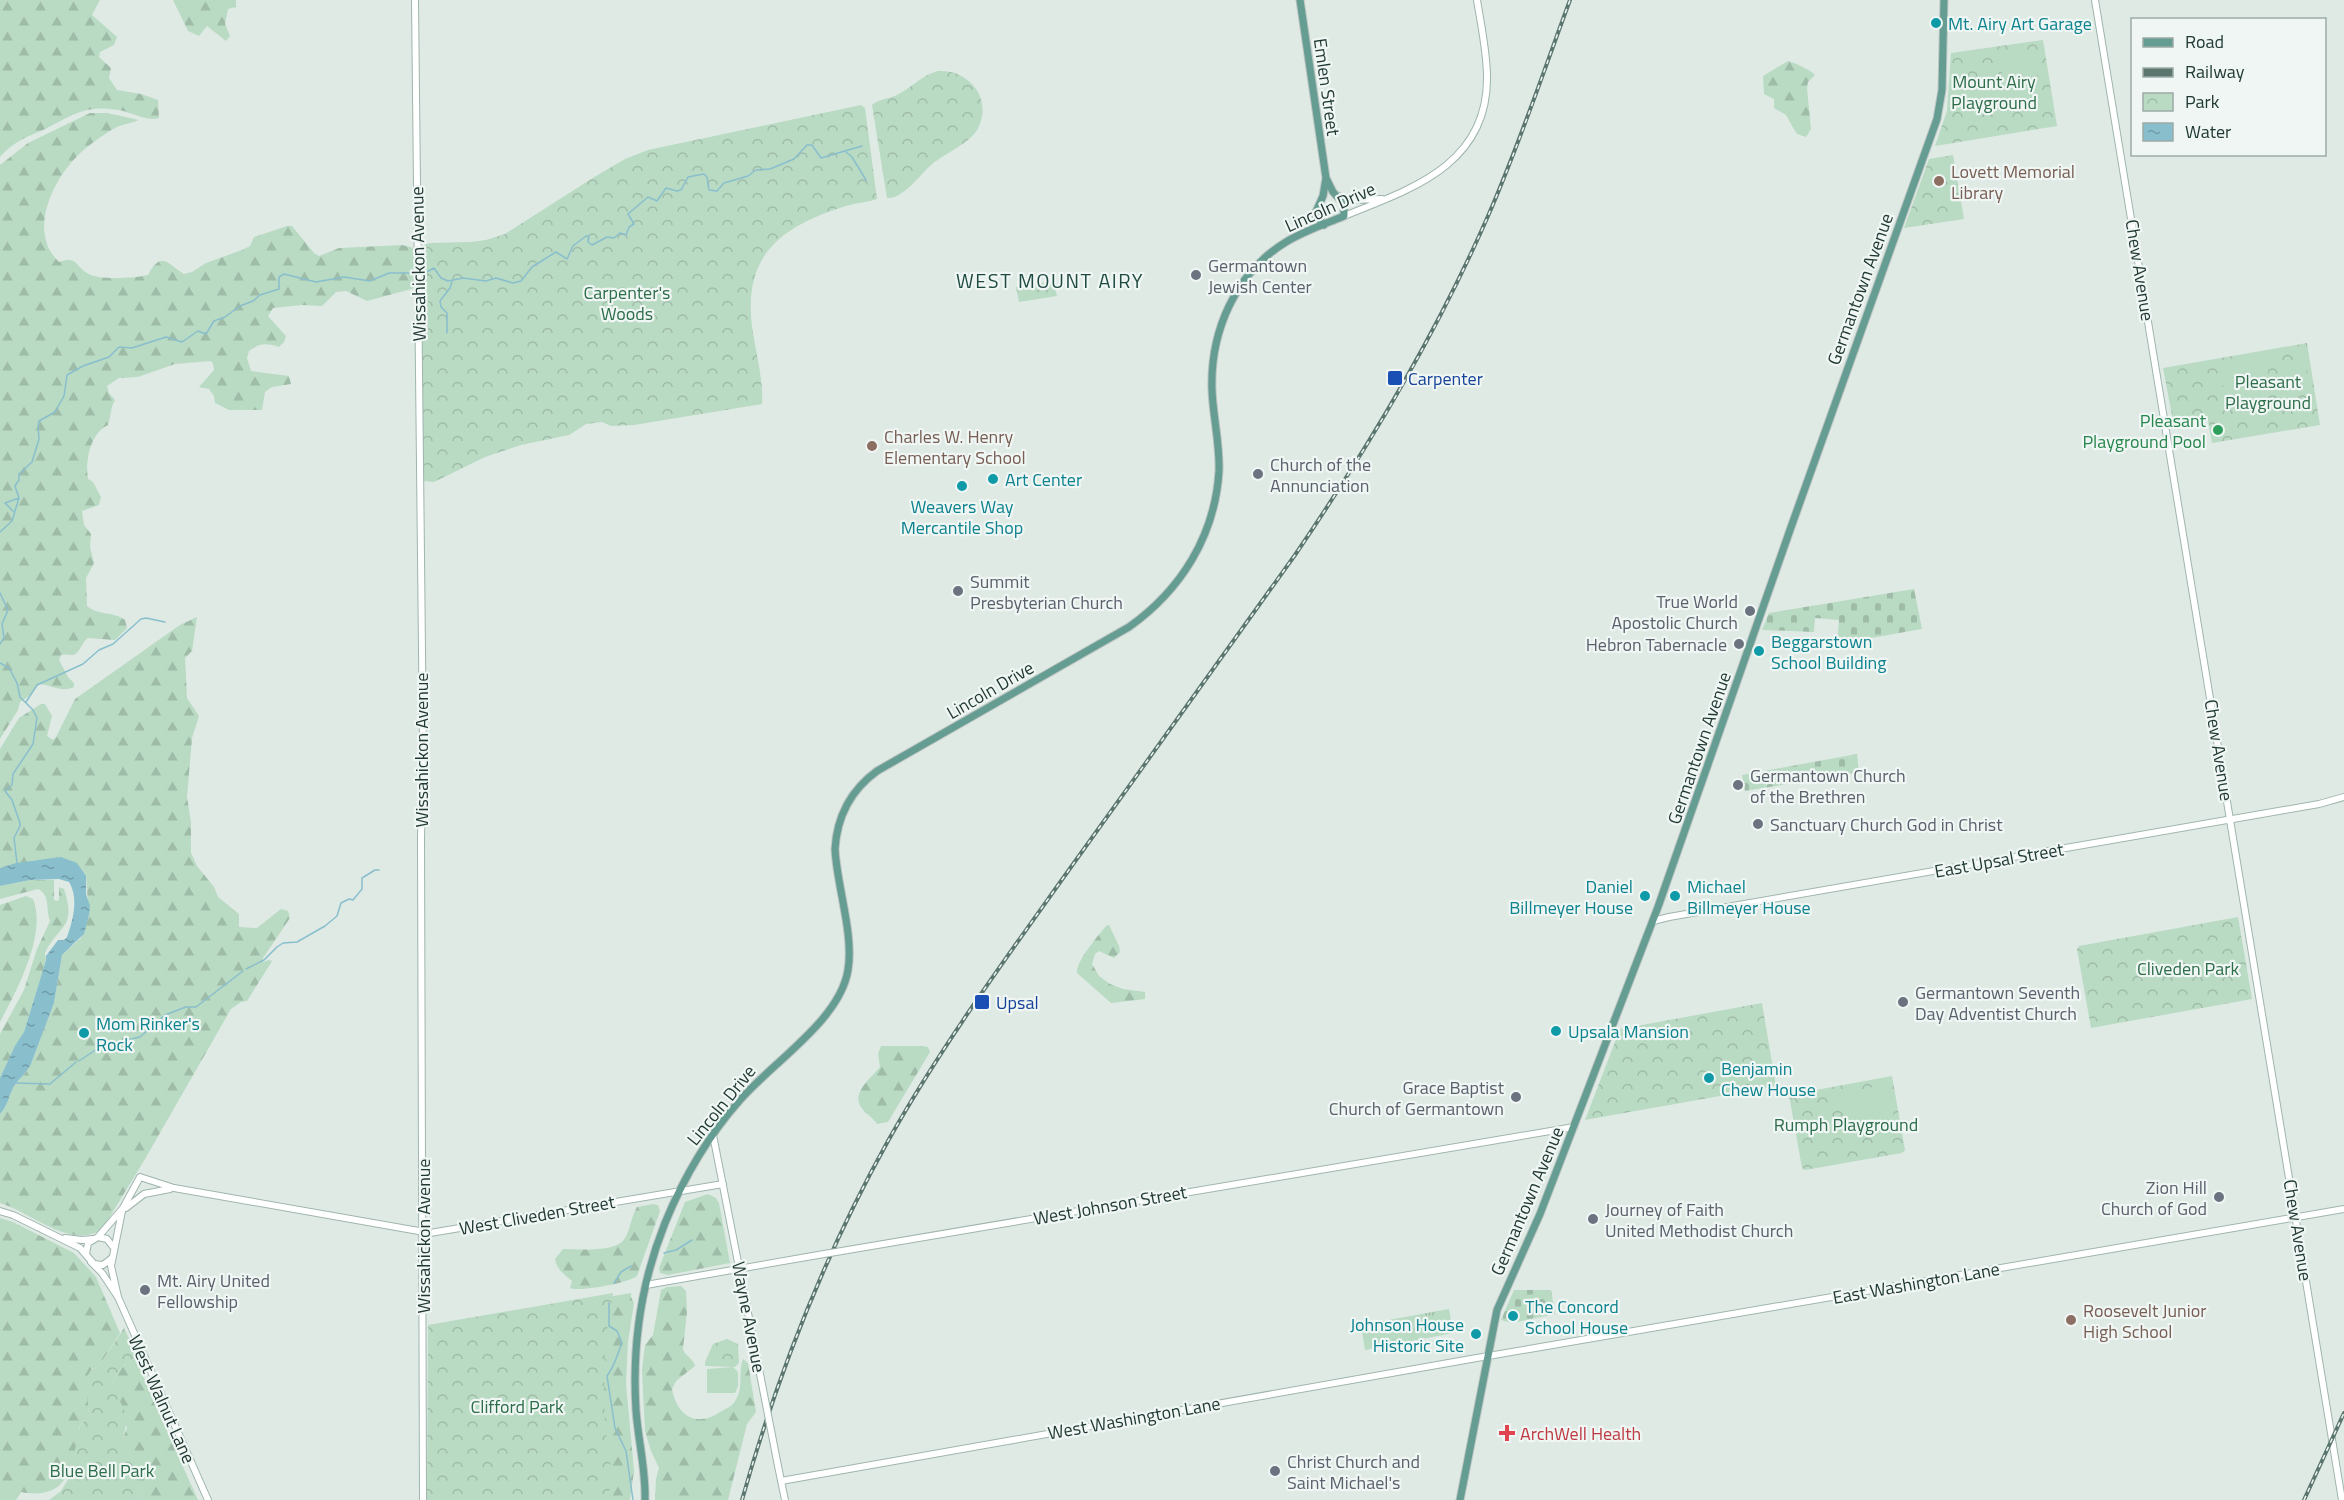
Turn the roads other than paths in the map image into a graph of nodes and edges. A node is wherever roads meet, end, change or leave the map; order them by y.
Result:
1 (415, 0) edge
2 (1299, 0) edge
3 (1477, 0) edge
4 (1944, 0) edge
5 (2095, 0) edge
6 (1326, 178) junction
7 (1336, 195) junction
8 (1386, 199) junction
9 (1321, 202) junction
10 (1344, 216) junction
11 (1324, 225) junction
12 (2344, 797) edge
13 (2230, 820) junction
14 (1653, 921) junction
15 (1575, 1127) junction
16 (713, 1135) junction
17 (723, 1184) junction
18 (174, 1188) junction
19 (679, 1191) junction
20 (123, 1208) junction
21 (2344, 1209) edge
22 (0, 1211) edge
23 (2296, 1217) junction
24 (120, 1218) junction
25 (423, 1232) junction
26 (55, 1236) junction
27 (96, 1238) junction
28 (114, 1249) junction
29 (86, 1254) junction
30 (112, 1258) junction
31 (92, 1262) junction
32 (740, 1269) junction
33 (646, 1285) junction
34 (118, 1297) junction
35 (1487, 1356) junction
36 (781, 1481) junction
37 (208, 1500) edge
38 (423, 1500) edge
39 (645, 1500) edge
40 (785, 1500) edge
41 (1460, 1500) edge
42 (2342, 1500) edge

1 - 25 street, Wissahickon Avenue
2 - 6 main road, Emlen Street
3 - 8 street, Lincoln Drive
4 - 14 main road, Germantown Avenue
5 - 13 street, Chew Avenue
6 - 7 main road, Emlen Street
6 - 9 main road, Emlen Street
7 - 8 street
7 - 9 main road
7 - 10 main road, Emlen Street
8 - 10 street, Lincoln Drive
9 - 11 main road, Emlen Street
10 - 11 main road, Lincoln Drive
11 - 16 main road, Lincoln Drive
12 - 13 street, East Upsal Street
13 - 14 street, East Upsal Street
13 - 23 street, Chew Avenue
14 - 15 main road, Germantown Avenue
15 - 32 street, West Johnson Street, bridge
15 - 35 main road, Germantown Avenue
16 - 17 street, Wayne Avenue
16 - 19 main road, Lincoln Drive
17 - 19 street, West Cliveden Street
17 - 32 street, Wayne Avenue
18 - 20 street, West Cliveden Street
18 - 24 street, West Cliveden Street
18 - 25 street, West Cliveden Street
19 - 25 street, West Cliveden Street
19 - 33 main road, Lincoln Drive
20 - 24 street
20 - 27 street
21 - 23 street, East Washington Lane
22 - 26 street
23 - 35 street, East Washington Lane
23 - 42 street, Chew Avenue
24 - 28 street
25 - 38 street, Wissahickon Avenue
26 - 27 street
26 - 29 street
27 - 28 street
27 - 29 street
28 - 30 street
29 - 31 street
30 - 31 street
30 - 34 street, West Walnut Lane
31 - 34 street, West Walnut Lane
32 - 33 street, West Johnson Street
32 - 36 street, Wayne Avenue, bridge
33 - 39 main road, Lincoln Drive
34 - 37 street, West Walnut Lane
35 - 36 street, West Washington Lane
35 - 41 main road, Germantown Avenue
36 - 40 street, Wayne Avenue

